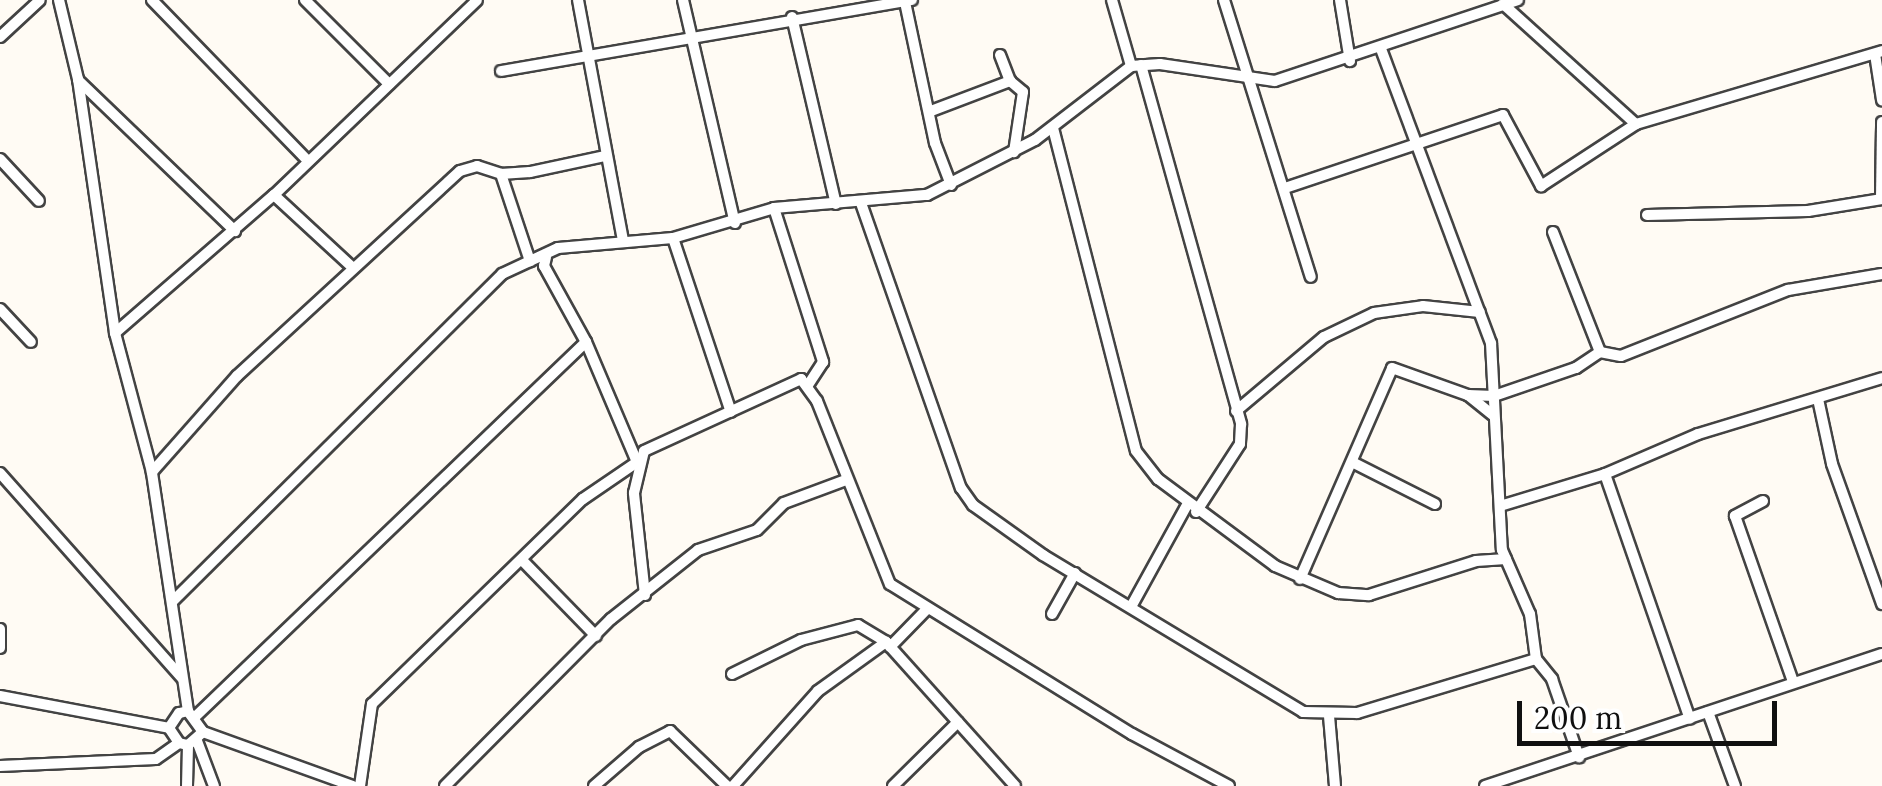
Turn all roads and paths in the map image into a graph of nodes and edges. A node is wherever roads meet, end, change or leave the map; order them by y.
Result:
1 (40, 0) edge
2 (59, 0) edge
3 (152, 0) edge
4 (477, 0) edge
5 (578, 0) edge
6 (683, 0) edge
7 (1112, 0) edge
8 (1224, 0) edge
9 (1340, 0) edge
10 (1517, 0) edge
11 (908, 1) edge
12 (311, 2) edge
13 (889, 2) edge
14 (1503, 4) junction
15 (792, 17) junction
16 (0, 36) edge
17 (691, 36) junction
18 (1380, 49) junction
19 (1879, 52) edge
20 (586, 53) junction
21 (1000, 55) dead end
22 (1350, 60) junction
23 (1136, 66) junction
24 (501, 71) dead end
25 (78, 79) junction
26 (1250, 79) junction
27 (1010, 81) junction
28 (389, 84) junction
29 (1882, 100) edge
30 (931, 110) junction
31 (1882, 122) edge
32 (1636, 124) junction
33 (1052, 128) junction
34 (1414, 143) junction
35 (1014, 152) junction
36 (605, 156) junction
37 (0, 158) edge
38 (308, 160) junction
39 (500, 174) junction
40 (951, 185) junction
41 (1284, 188) junction
42 (274, 195) junction
43 (1881, 199) edge
44 (39, 201) dead end
45 (861, 203) junction
46 (836, 204) junction
47 (774, 208) junction
48 (1646, 214) dead end
49 (735, 223) junction
50 (235, 231) junction
51 (1553, 232) dead end
52 (673, 238) junction
53 (622, 240) junction
54 (546, 257) junction
55 (530, 261) junction
56 (352, 267) junction
57 (1882, 274) edge
58 (1311, 277) dead end
59 (0, 309) edge
60 (1480, 312) junction
61 (116, 333) junction
62 (32, 342) dead end
63 (586, 342) junction
64 (1600, 352) junction
65 (1882, 378) edge
66 (808, 386) junction
67 (1468, 395) junction
68 (1494, 396) junction
69 (1818, 399) junction
70 (1236, 411) junction
71 (731, 412) junction
72 (1492, 415) junction
73 (637, 462) junction
74 (1352, 462) junction
75 (152, 472) junction
76 (0, 473) edge
77 (1605, 474) junction
78 (846, 480) junction
79 (1763, 501) dead end
80 (1435, 504) dead end
81 (1500, 506) junction
82 (1192, 508) junction
83 (1506, 559) junction
84 (522, 560) junction
85 (1075, 573) junction
86 (1300, 578) junction
87 (645, 595) junction
88 (172, 601) junction
89 (1132, 604) junction
90 (1882, 604) edge
91 (928, 608) junction
92 (1052, 614) dead end
93 (0, 629) edge
94 (596, 636) junction
95 (888, 645) junction
96 (0, 648) edge
97 (1882, 654) edge
98 (1536, 659) junction
99 (732, 674) dead end
100 (184, 681) junction
101 (1793, 682) junction
102 (0, 696) edge
103 (1708, 712) junction
104 (192, 713) junction
105 (1329, 716) junction
106 (1690, 719) junction
107 (958, 722) junction
108 (169, 728) junction
109 (192, 740) junction
110 (1579, 757) junction
111 (0, 766) edge
112 (187, 786) edge
113 (214, 786) edge
114 (356, 786) edge
115 (444, 786) edge
116 (594, 786) edge
117 (730, 786) edge
118 (893, 786) edge
119 (1015, 786) edge
120 (1229, 786) edge
121 (1335, 786) edge
122 (1485, 786) edge
123 (1735, 786) edge

1 - 16 street
2 - 25 street
3 - 38 street
4 - 28 street
5 - 20 street
6 - 17 street
7 - 23 street
8 - 26 street
9 - 22 street
10 - 14 street
11 - 13 street
11 - 30 street
12 - 28 street
13 - 15 street
14 - 18 street
14 - 32 street
15 - 17 street
15 - 46 street
17 - 20 street
17 - 49 street
18 - 22 street
18 - 34 street
19 - 29 street
19 - 32 street
20 - 24 street
20 - 36 street
21 - 27 street
22 - 26 street
23 - 26 street
23 - 33 street
23 - 70 street
25 - 50 street
25 - 61 street
26 - 41 street
27 - 30 street
27 - 35 street
28 - 38 street
30 - 40 street
31 - 43 street
32 - 34 street
33 - 35 street
33 - 82 street
34 - 41 street
34 - 60 street
35 - 40 street
36 - 39 street
36 - 53 street
37 - 44 street
38 - 42 street
39 - 55 street
39 - 56 street
40 - 45 street
41 - 58 street
42 - 50 street
42 - 56 street
43 - 48 street
45 - 46 street
45 - 85 street
46 - 47 street
47 - 49 street
47 - 66 street
49 - 52 street
50 - 61 street
51 - 64 street
52 - 53 street
52 - 71 street
53 - 54 street
54 - 55 street
54 - 63 street
55 - 88 street
56 - 75 street
57 - 64 street
59 - 62 street
60 - 68 street
60 - 70 street
61 - 75 street
63 - 73 street
63 - 104 street
64 - 68 street
65 - 69 street
66 - 71 street
66 - 78 street
67 - 68 street
67 - 72 street
67 - 74 street
68 - 72 street
69 - 77 street
69 - 90 street
70 - 82 street
71 - 73 street
72 - 81 street
73 - 84 street
73 - 87 street
74 - 80 street
74 - 86 street
75 - 88 street
76 - 100 street
77 - 81 street
77 - 106 street
78 - 87 street
78 - 91 street
79 - 101 street
81 - 83 street
82 - 86 street
82 - 89 street
83 - 86 street
83 - 98 street
84 - 94 street
84 - 114 street
85 - 89 street
85 - 92 street
87 - 94 street
88 - 100 street
89 - 105 street
91 - 95 street
91 - 120 street
93 - 96 street
94 - 115 street
95 - 99 street
95 - 107 street
95 - 117 street
97 - 101 street
98 - 105 street
98 - 110 street
100 - 104 street
101 - 103 street
102 - 108 street
103 - 106 street
103 - 123 street
104 - 108 street
104 - 109 street
105 - 121 street
106 - 110 street
107 - 118 street
107 - 119 street
108 - 109 street
109 - 111 street
109 - 112 street
109 - 113 street
109 - 114 street
110 - 122 street
116 - 117 street

